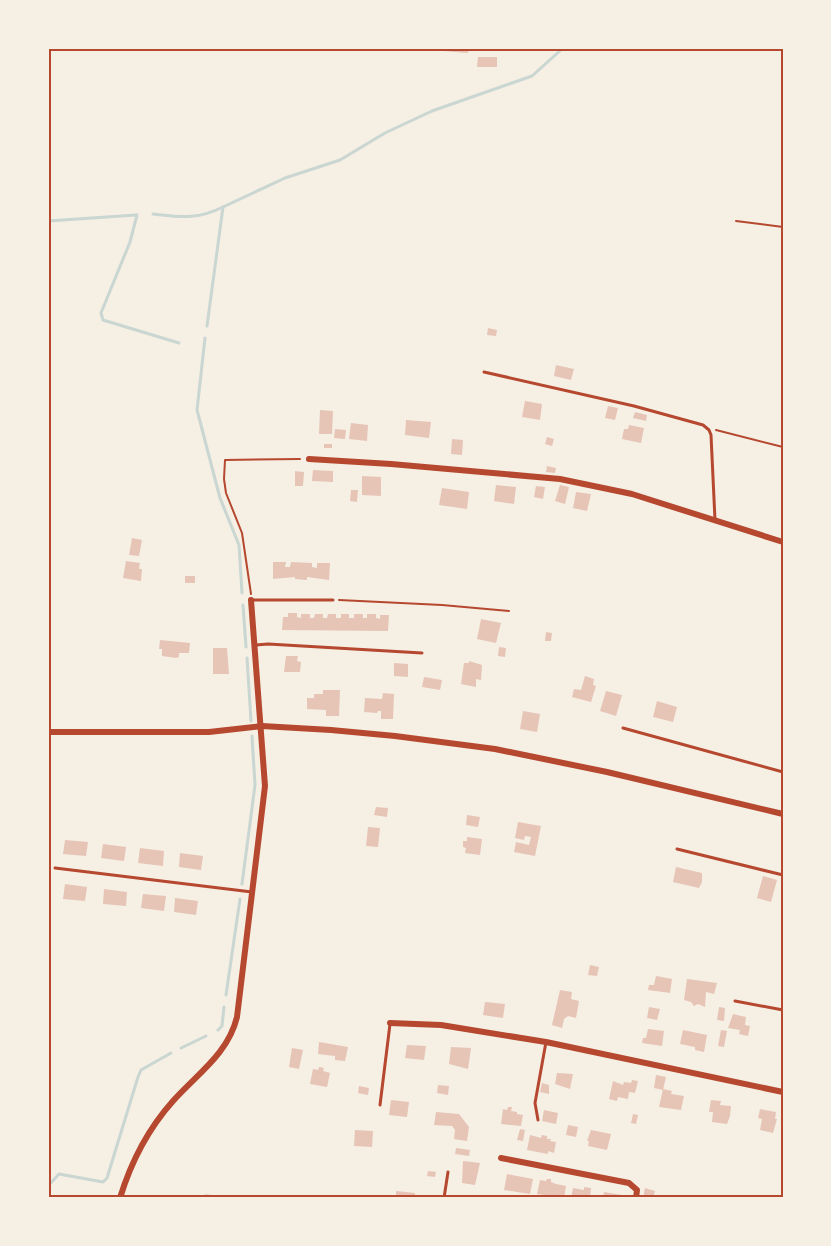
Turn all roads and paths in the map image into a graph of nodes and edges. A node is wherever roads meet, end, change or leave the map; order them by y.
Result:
1 (736, 221) dead end
2 (783, 227) edge
3 (484, 372) dead end
4 (709, 430) junction
5 (783, 447) edge
6 (309, 459) joint
7 (715, 520) junction
8 (783, 542) edge
9 (251, 600) junction
10 (333, 600) joint
11 (509, 611) dead end
12 (254, 646) junction
13 (422, 654) dead end
14 (262, 726) junction
15 (623, 728) dead end
16 (48, 732) edge
17 (783, 772) edge
18 (783, 814) edge
19 (677, 849) dead end
20 (55, 868) dead end
21 (783, 875) edge
22 (254, 892) junction
23 (735, 1001) dead end
24 (783, 1010) edge
25 (390, 1023) joint
26 (546, 1042) junction
27 (783, 1092) edge
28 (380, 1105) dead end
29 (538, 1120) dead end
30 (501, 1158) dead end
31 (448, 1172) dead end
32 (120, 1198) edge
33 (444, 1198) edge
34 (636, 1198) edge

1 - 2 path
3 - 4 lane
4 - 5 path
4 - 7 lane
6 - 7 street
6 - 9 path
7 - 8 street
9 - 10 lane
9 - 12 street
10 - 11 path
12 - 13 lane
12 - 14 street
14 - 16 street
14 - 18 street
14 - 22 street
15 - 17 lane
19 - 21 lane
20 - 22 lane
22 - 32 street
23 - 24 lane
25 - 26 street
25 - 28 lane
26 - 27 street
26 - 29 lane
30 - 34 street
31 - 33 lane

